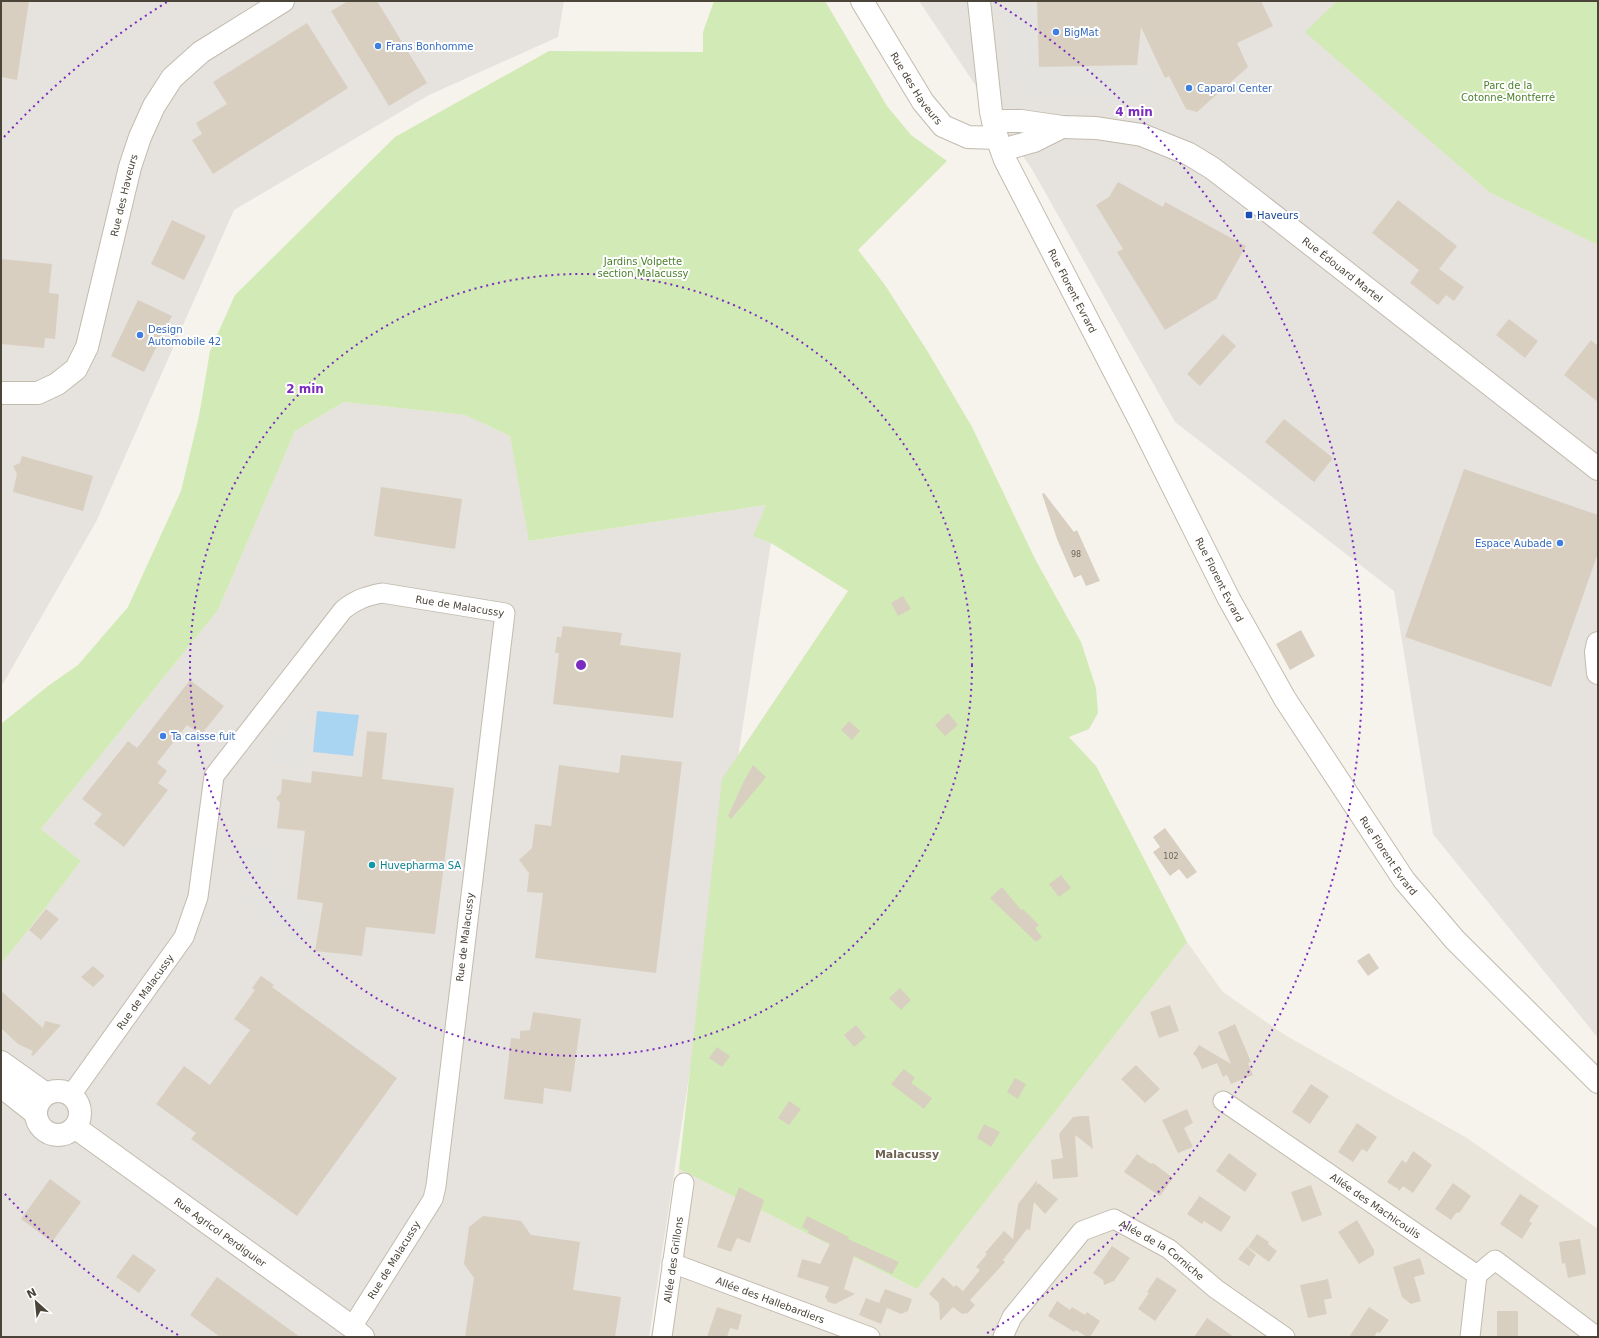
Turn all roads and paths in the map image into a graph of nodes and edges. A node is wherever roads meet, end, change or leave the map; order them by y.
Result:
1 (283, 1) edge
2 (862, 1) edge
3 (979, 1) edge
4 (1062, 127) junction
5 (997, 136) junction
6 (1, 393) edge
7 (1598, 469) edge
8 (1598, 643) edge
9 (1598, 673) edge
10 (1, 1062) edge
11 (1598, 1082) edge
12 (1, 1086) edge
13 (46, 1094) junction
14 (71, 1095) junction
15 (1223, 1101) dead end
16 (35, 1113) junction
17 (76, 1128) junction
18 (684, 1182) dead end
19 (672, 1263) junction
20 (1477, 1275) junction
21 (358, 1332) edge
22 (662, 1337) edge
23 (870, 1337) edge
24 (1003, 1337) edge
25 (1285, 1337) edge
26 (1470, 1337) edge
27 (1597, 1337) edge

1 - 6 street, Rue des Haveurs
2 - 5 street, Rue des Haveurs
3 - 5 street, Rue Florent Evrard
4 - 5 street, Rue Édouard Martel
4 - 5 street, Rue Édouard Martel
4 - 7 street, Rue Édouard Martel
5 - 11 street, Rue Florent Evrard
8 - 9 street
10 - 13 street
12 - 16 street
13 - 14 street
13 - 16 street
14 - 17 street
14 - 21 street, Rue de Malacussy
15 - 20 street, Allée des Machicoulis
16 - 17 street
17 - 21 street, Rue Agricol Perdiguier
18 - 19 street, Allée des Grillons
19 - 22 street, Allée des Grillons
19 - 23 street, Allée des Hallebardiers
20 - 26 street
20 - 27 street
24 - 25 street, Allée de la Corniche

